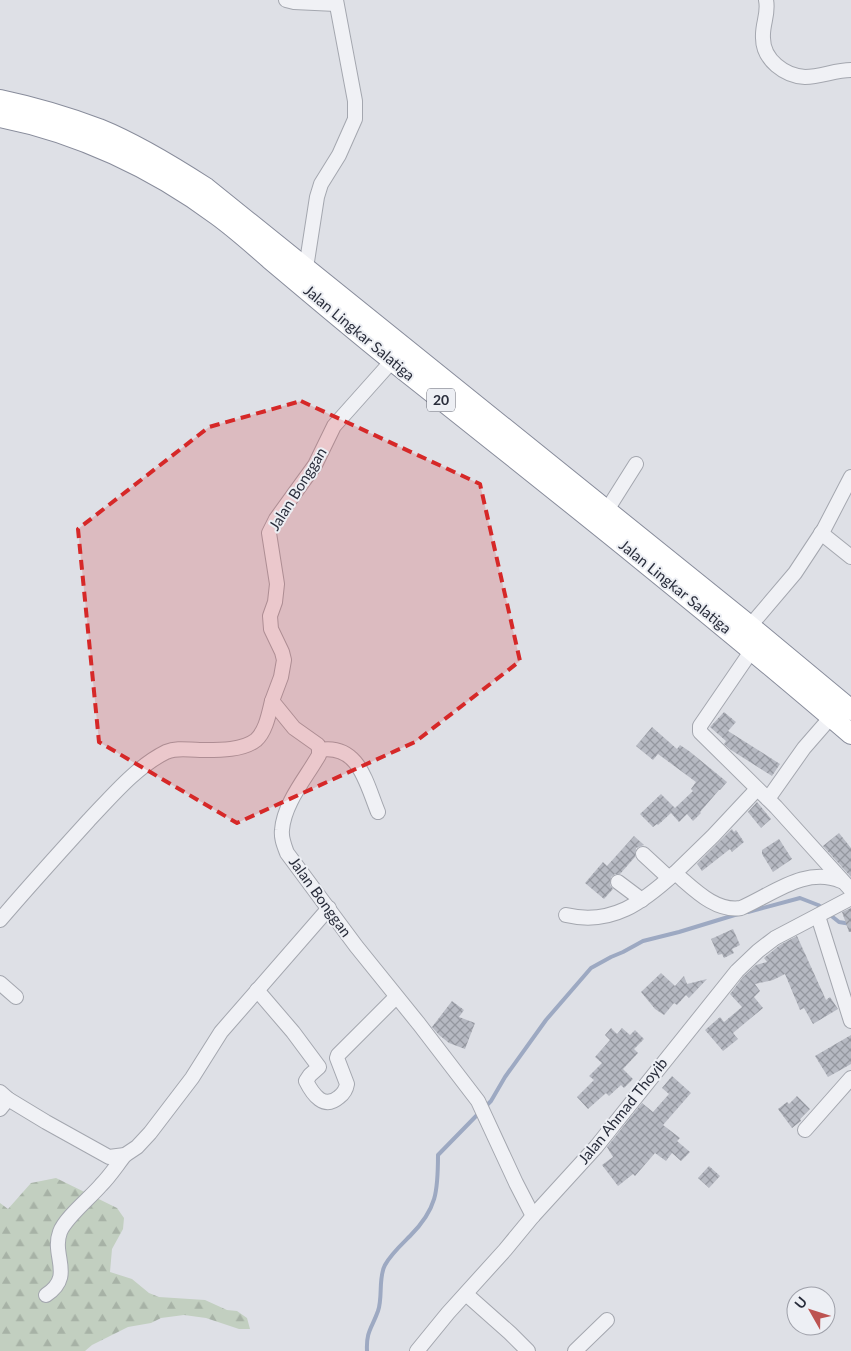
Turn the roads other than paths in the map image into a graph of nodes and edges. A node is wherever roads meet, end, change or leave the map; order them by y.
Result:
1 (286, 0) edge
2 (766, 0) edge
3 (336, 2) edge
4 (851, 70) edge
5 (0, 100) edge
6 (0, 117) edge
7 (306, 268) junction
8 (347, 312) junction
9 (392, 361) junction
10 (636, 464) dead end
11 (851, 476) edge
12 (607, 510) junction
13 (821, 534) junction
14 (851, 557) edge
15 (750, 626) junction
16 (752, 650) junction
17 (272, 702) junction
18 (851, 710) edge
19 (831, 717) junction
20 (851, 734) edge
21 (319, 750) junction
22 (757, 789) junction
23 (768, 799) junction
24 (378, 812) dead end
25 (643, 854) dead end
26 (672, 876) junction
27 (618, 882) dead end
28 (846, 886) edge
29 (851, 898) edge
30 (642, 900) junction
31 (329, 908) junction
32 (824, 912) junction
33 (566, 915) dead end
34 (0, 920) edge
35 (0, 983) edge
36 (846, 987) edge
37 (256, 990) junction
38 (16, 997) dead end
39 (396, 997) junction
40 (851, 1021) edge
41 (338, 1055) junction
42 (319, 1067) junction
43 (851, 1078) edge
44 (3, 1100) edge
45 (805, 1130) dead end
46 (125, 1155) junction
47 (533, 1216) junction
48 (466, 1294) junction
49 (46, 1295) dead end
50 (607, 1320) dead end
51 (417, 1351) edge
52 (528, 1351) edge
53 (575, 1351) edge

1 - 3 street
2 - 4 street
3 - 7 street
5 - 7 highway, Jalan Lingkar Salatiga / 20
6 - 8 highway, Jalan Lingkar Salatiga / 20
7 - 8 highway, Jalan Lingkar Salatiga / 20
8 - 9 highway, Jalan Lingkar Salatiga / 20
8 - 12 highway, Jalan Lingkar Salatiga / 20
9 - 16 highway, Jalan Lingkar Salatiga / 20
9 - 17 street, Jalan Bonggan
10 - 12 street
11 - 13 street
12 - 15 highway, Jalan Lingkar Salatiga / 20
13 - 14 street
13 - 15 street
15 - 18 highway, Jalan Lingkar Salatiga / 20
16 - 19 highway, Jalan Lingkar Salatiga / 20
16 - 22 street
17 - 21 street
17 - 34 street, Jalan Bonggan
19 - 20 highway, Jalan Lingkar Salatiga / 20
19 - 23 street
21 - 24 street
21 - 31 street, Jalan Bonggan
22 - 23 street
22 - 26 street
23 - 28 street
25 - 26 street
26 - 28 street
26 - 30 street
27 - 30 street
29 - 32 street, Jalan Ahmad Thoyib
30 - 33 street
31 - 37 street
31 - 39 street, Jalan Bonggan
32 - 36 street
32 - 47 street, Jalan Ahmad Thoyib
35 - 38 street
36 - 40 street
37 - 42 street
37 - 46 street
39 - 41 street
39 - 47 street, Jalan Bonggan
41 - 42 street
41 - 42 street
43 - 45 street
44 - 46 street
46 - 49 street
47 - 48 street, Jalan Ahmad Thoyib
48 - 51 street, Jalan Ahmad Thoyib
48 - 52 street
50 - 53 street

